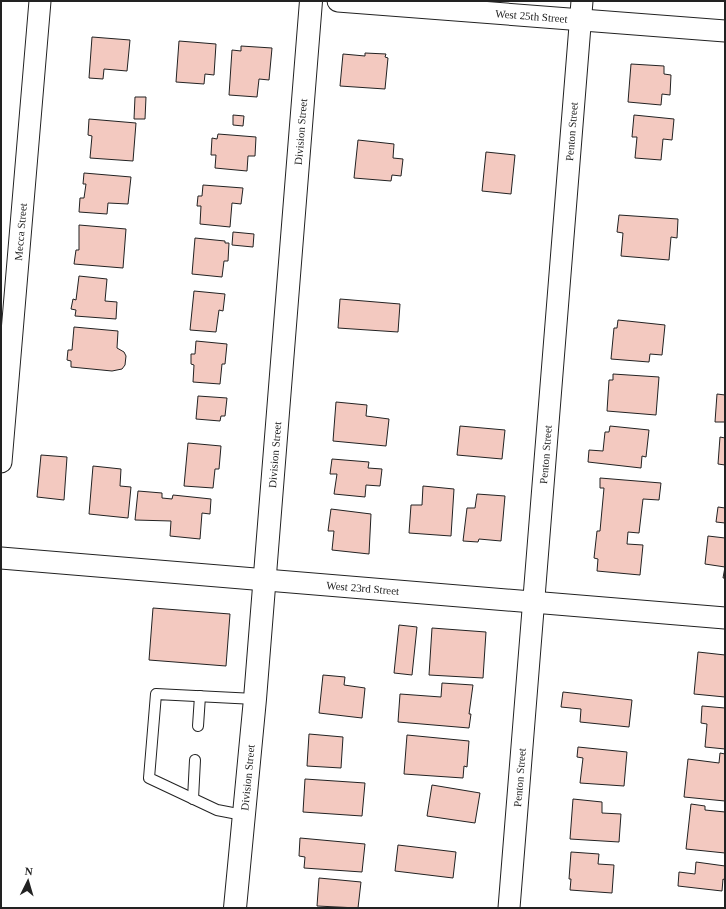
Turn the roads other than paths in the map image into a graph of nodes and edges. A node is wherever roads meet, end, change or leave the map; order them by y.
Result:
1 (40, 1) edge
2 (311, 1) edge
3 (338, 1) edge
4 (581, 10) edge
5 (725, 31) edge
6 (1, 462) edge
7 (1, 558) edge
8 (264, 581) junction
9 (534, 602) junction
10 (725, 618) edge
11 (200, 696) junction
12 (255, 699) junction
13 (198, 726) dead end
14 (195, 760) dead end
15 (193, 799) junction
16 (243, 815) junction
17 (236, 908) edge
18 (509, 908) edge

1 - 6 street, Mecca Street
2 - 8 street, Division Street
3 - 4 street, West 25th Street
4 - 5 street, West 25th Street
4 - 9 street, Penton Street
7 - 8 street, West 23rd Street
8 - 9 street, West 23rd Street
8 - 12 street, Division Street
9 - 10 street, West 23rd Street
9 - 18 street, Penton Street
11 - 12 lane
11 - 13 lane
11 - 15 lane
12 - 16 street, Division Street
14 - 15 lane
15 - 16 lane
16 - 17 street, Division Street

